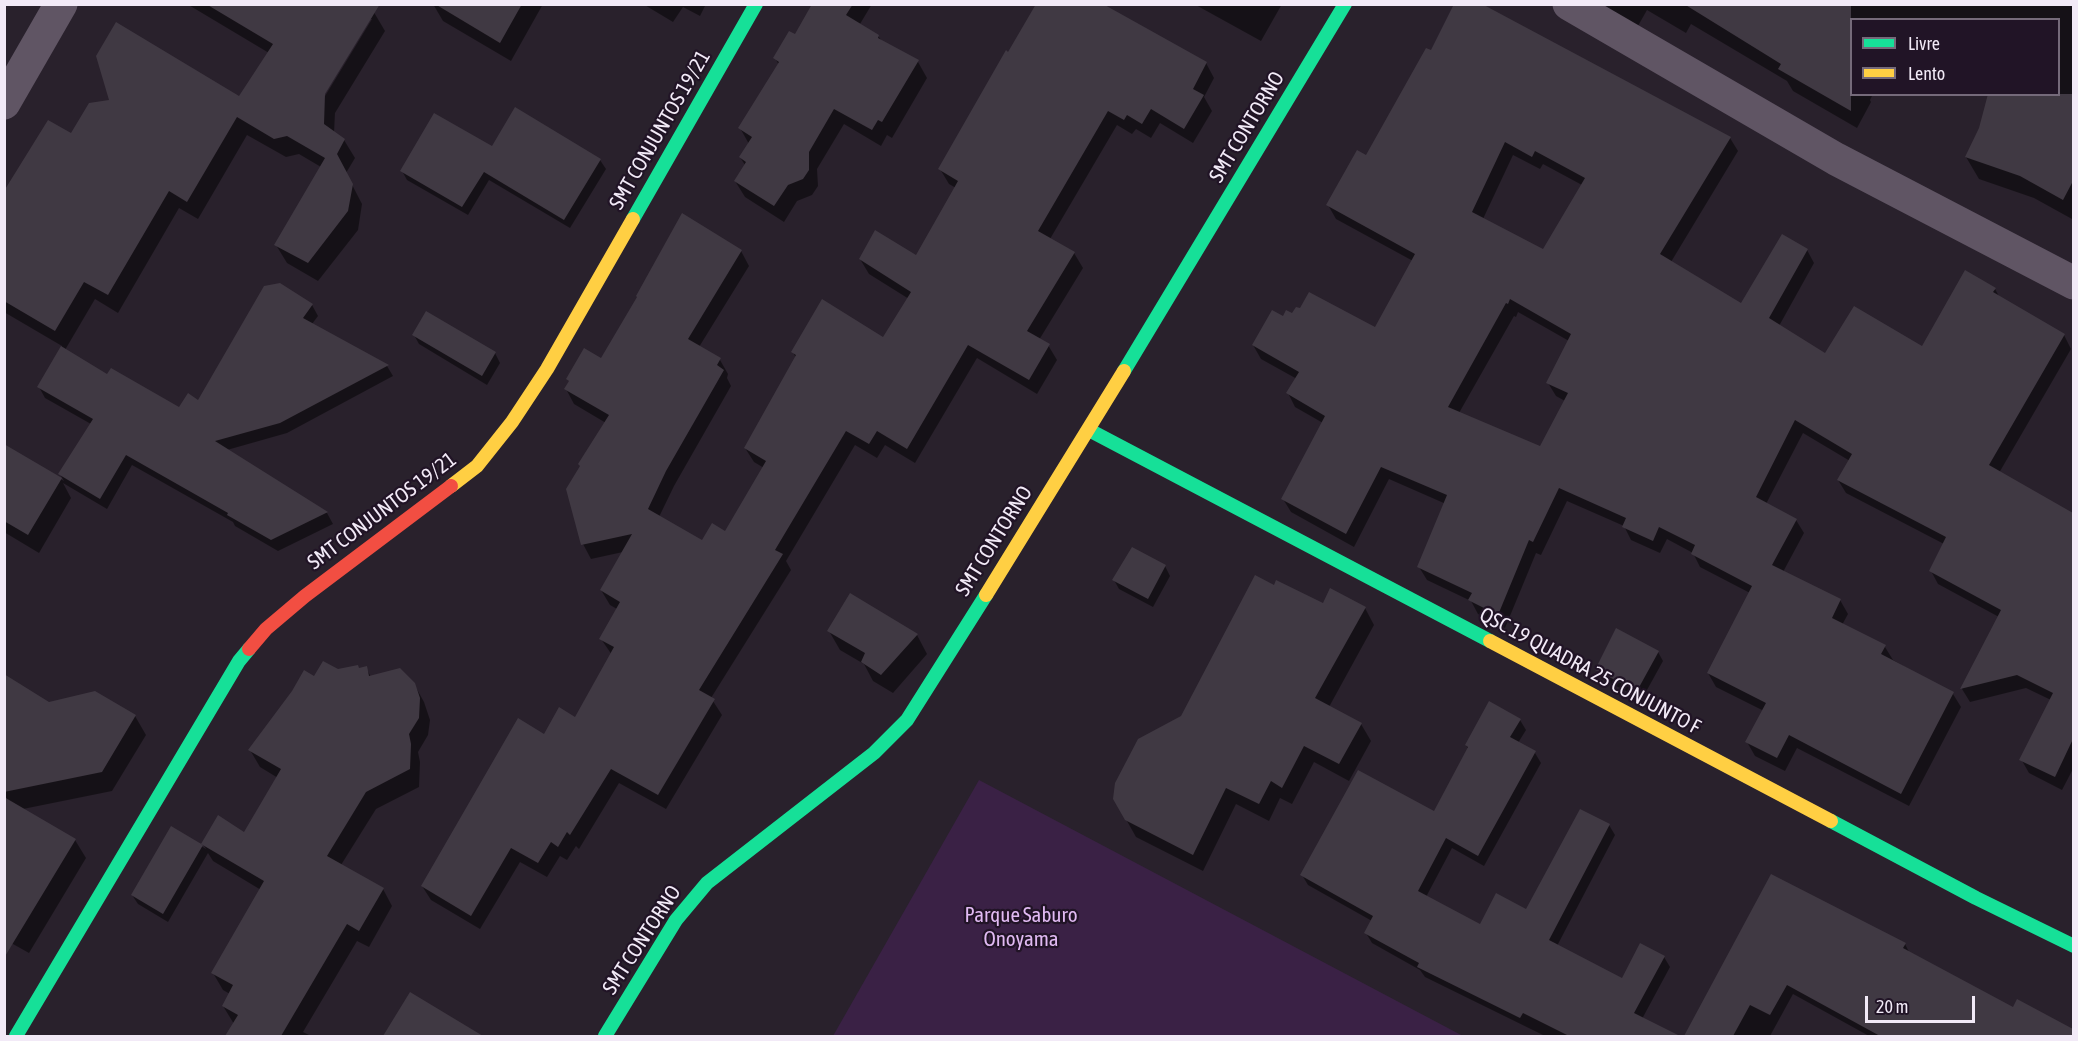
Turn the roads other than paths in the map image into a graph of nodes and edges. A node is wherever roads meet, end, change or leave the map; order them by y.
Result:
1 (61, 4) edge
2 (756, 4) edge
3 (1345, 4) edge
4 (1569, 4) edge
5 (4, 103) edge
6 (2073, 283) edge
7 (1089, 430) junction
8 (2073, 946) edge
9 (16, 1036) edge
10 (605, 1036) edge

1 - 5 street
2 - 9 street, SMT CONJUNTOS 19/21
3 - 7 street, SMT CONTORNO
4 - 6 street
7 - 8 street, QSC 19 QUADRA 25 CONJUNTO F
7 - 10 street, SMT CONTORNO

